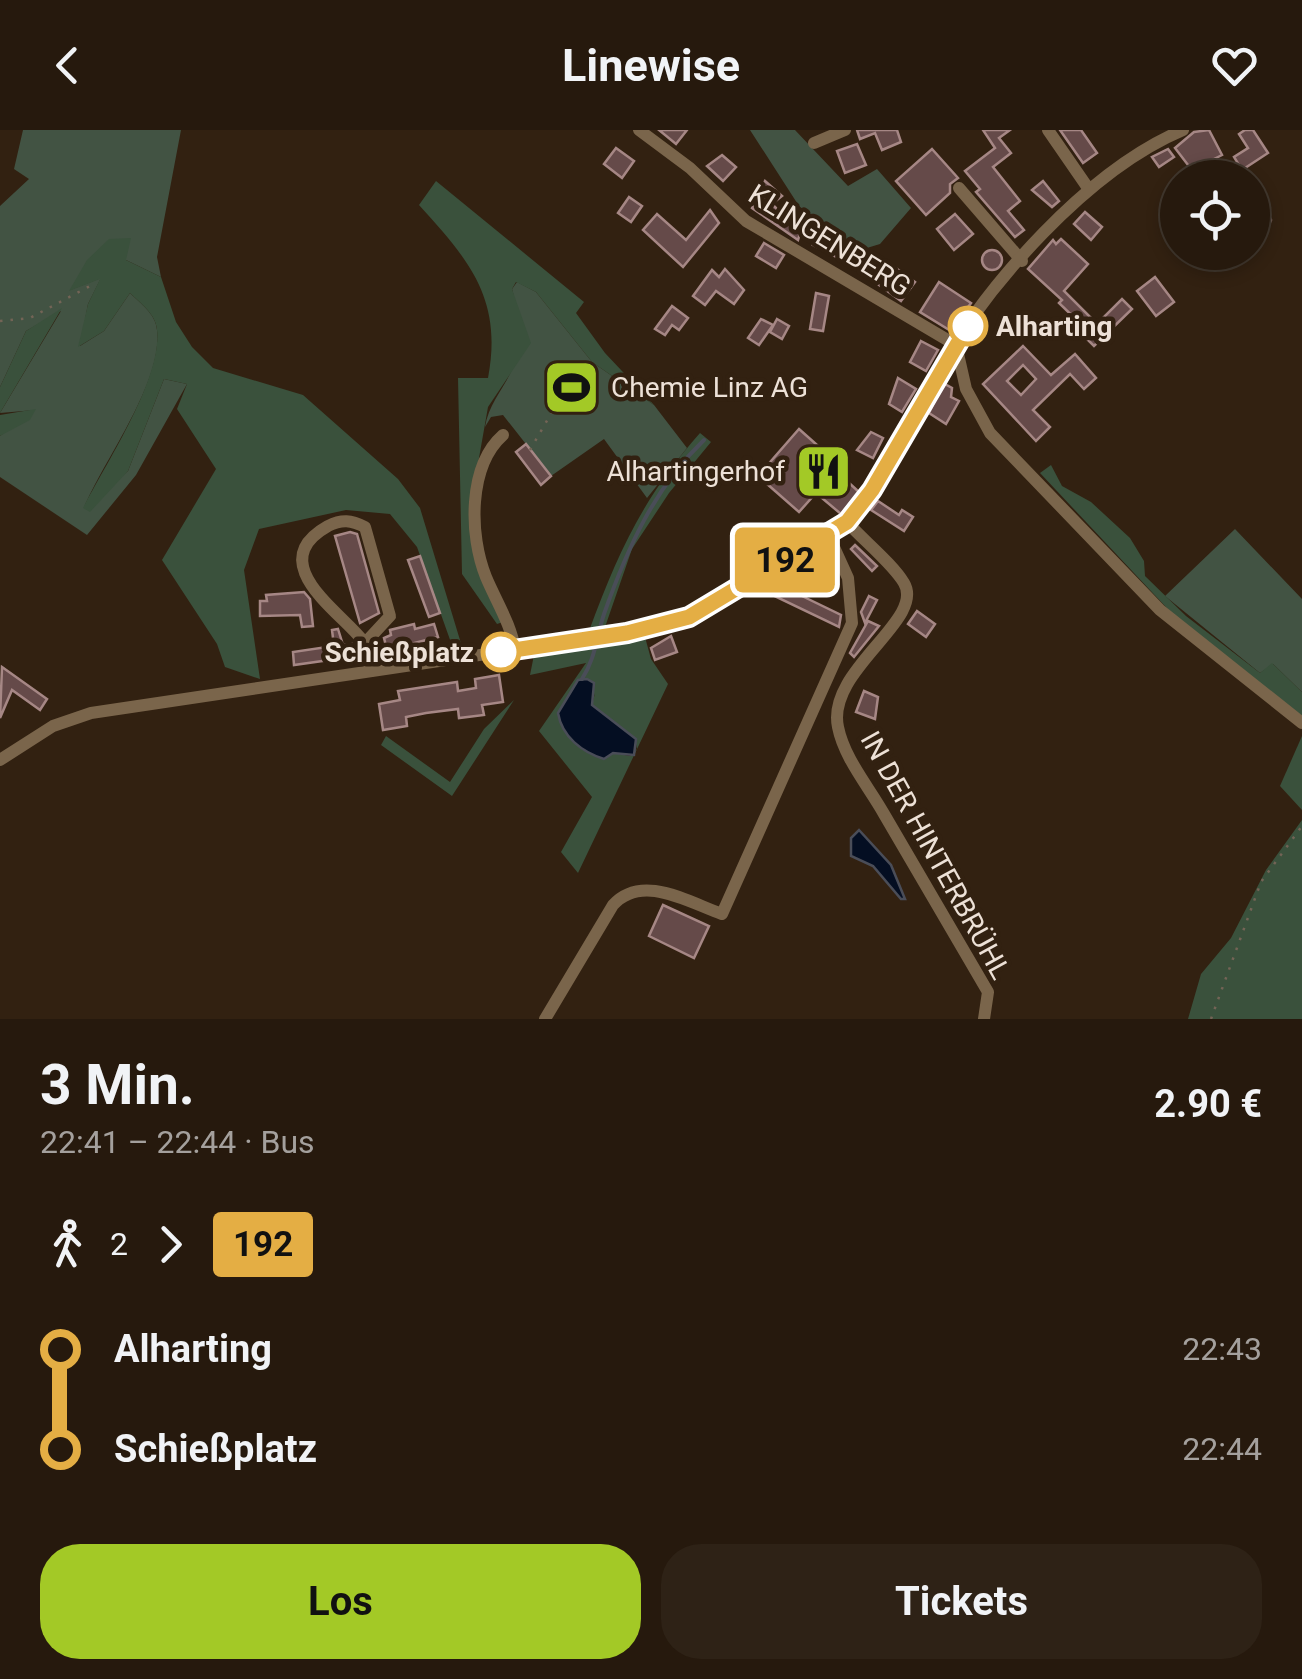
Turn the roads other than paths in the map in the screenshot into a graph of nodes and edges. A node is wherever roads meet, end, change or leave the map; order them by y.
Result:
1 (639, 130) edge
2 (845, 130) edge
3 (1048, 130) edge
4 (1183, 130) edge
5 (1162, 134) edge
6 (814, 144) dead end
7 (960, 188) dead end
8 (1088, 188) junction
9 (1022, 261) junction
10 (956, 345) junction
11 (502, 435) dead end
12 (847, 522) junction
13 (828, 534) junction
14 (365, 643) junction
15 (515, 650) junction
16 (371, 671) junction
17 (1302, 723) edge
18 (0, 760) edge
19 (545, 1019) edge
20 (984, 1019) edge

1 - 10 street, KLINGENBERG
2 - 6 street
3 - 8 street
4 - 5 street
5 - 8 street
7 - 9 street
8 - 9 street
9 - 10 street
10 - 12 street
10 - 17 street
11 - 15 street
12 - 13 street
12 - 20 street, IN DER HINTERBRÜHL
13 - 15 street
13 - 19 street
14 - 14 street
14 - 16 street
15 - 16 street
16 - 18 street

